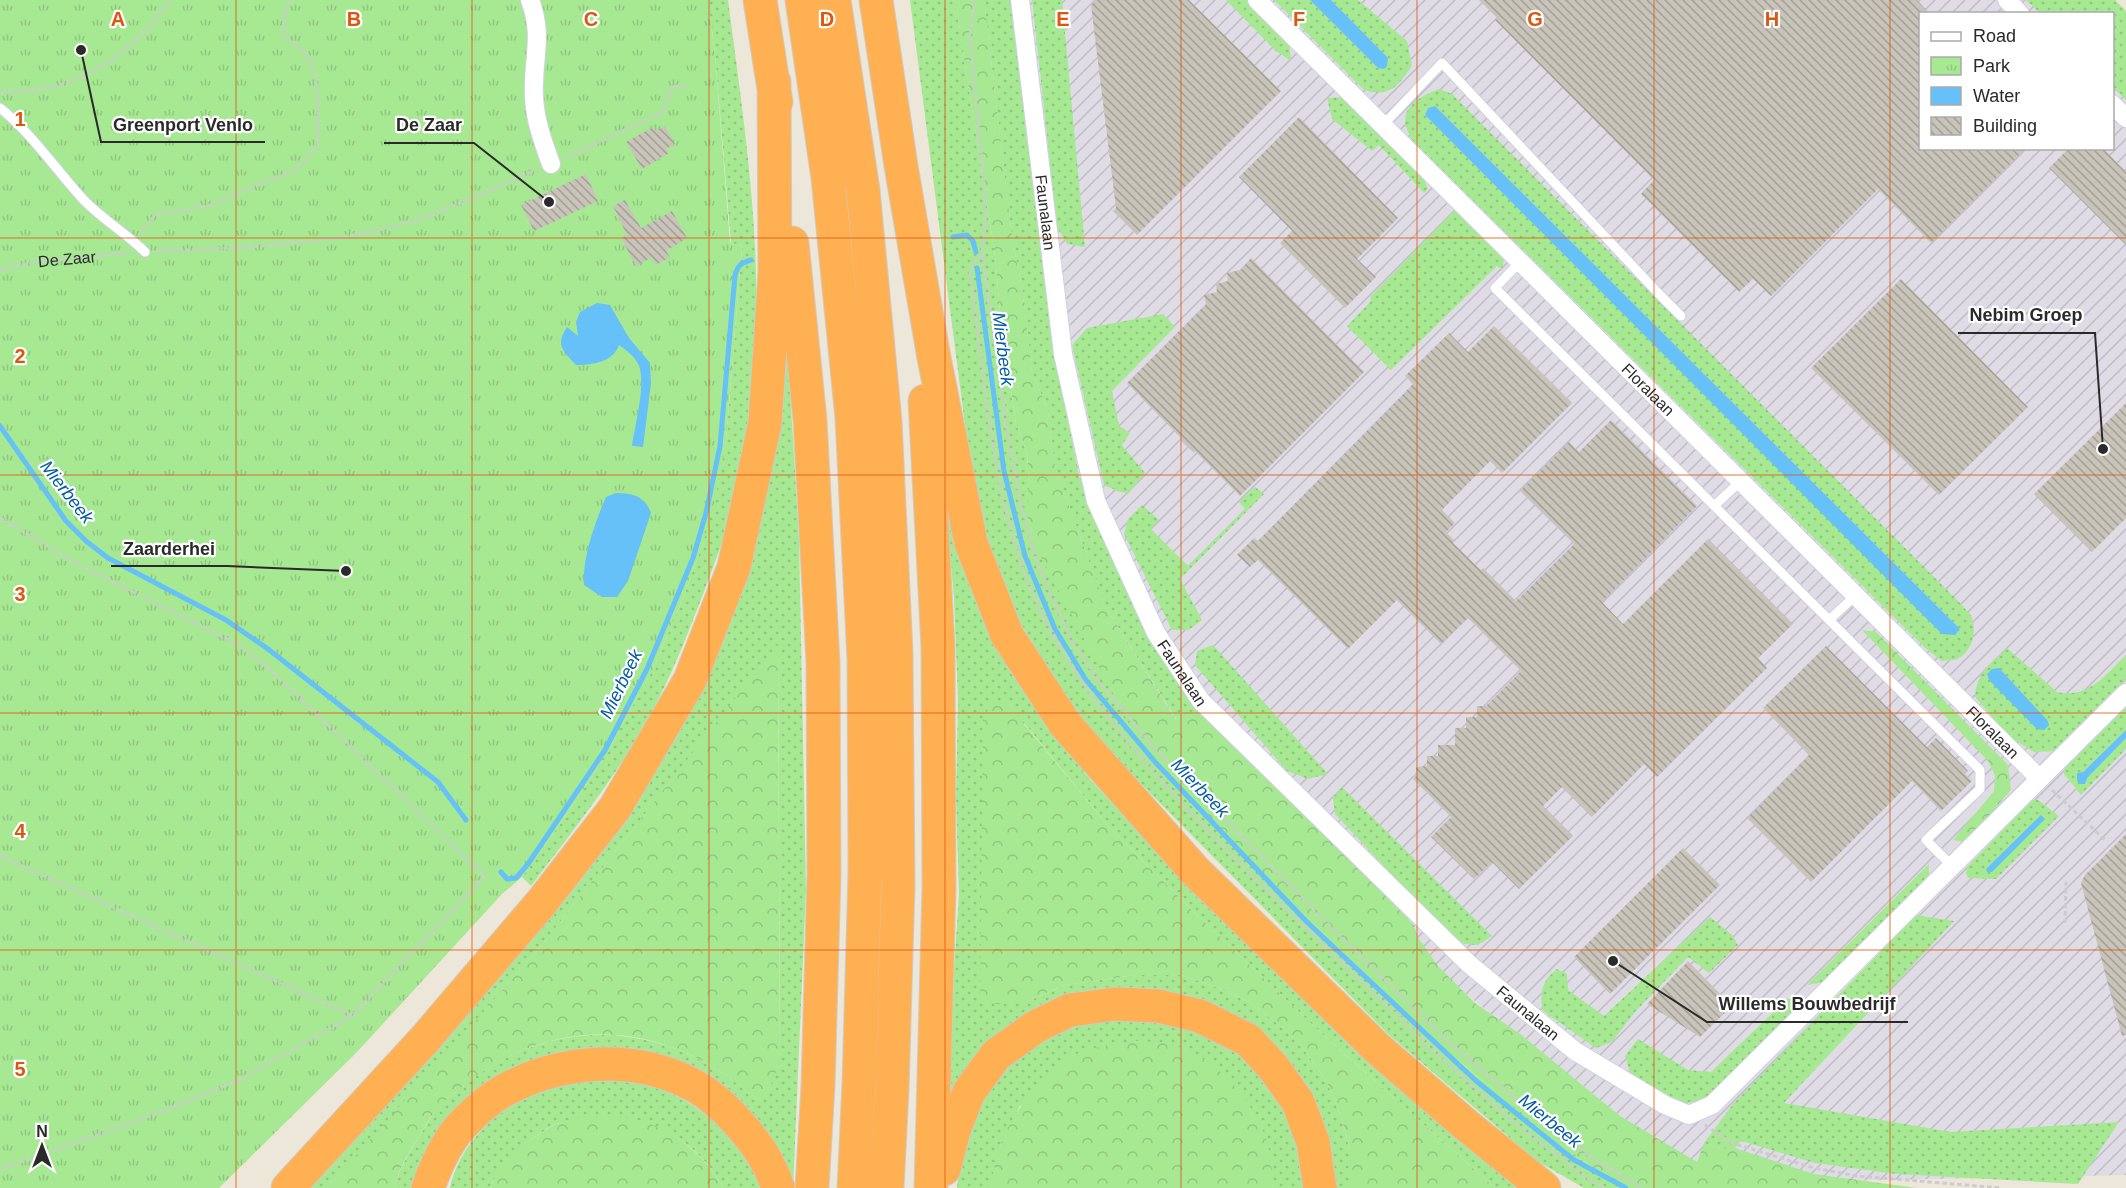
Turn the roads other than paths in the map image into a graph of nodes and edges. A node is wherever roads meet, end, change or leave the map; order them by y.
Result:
1 (530, 0) edge
2 (760, 0) edge
3 (802, 0) edge
4 (834, 0) edge
5 (876, 0) edge
6 (1020, 0) edge
7 (1257, 0) edge
8 (2007, 0) edge
9 (2018, 12) edge
10 (774, 82) junction
11 (2114, 106) edge
12 (0, 108) edge
13 (2126, 118) edge
14 (1384, 124) junction
15 (551, 164) road end
16 (901, 166) junction
17 (145, 252) road end
18 (1521, 261) junction
19 (1681, 316) dead end
20 (1741, 481) junction
21 (1714, 506) junction
22 (1856, 595) junction
23 (1829, 620) junction
24 (2126, 693) edge
25 (2040, 778) junction
26 (1952, 866) junction
27 (288, 1188) edge
28 (428, 1188) edge
29 (778, 1188) edge
30 (812, 1188) edge
31 (854, 1188) edge
32 (887, 1188) edge
33 (931, 1188) edge
34 (939, 1188) edge
35 (1320, 1188) edge
36 (1544, 1188) edge

1 - 15 street
2 - 10 highway
3 - 31 highway
4 - 32 highway
5 - 16 highway
6 - 26 street, Faunalaan
7 - 14 street, Floralaan
8 - 9 street
10 - 27 highway
10 - 30 highway
11 - 13 street
12 - 17 lane
14 - 18 street, Floralaan
14 - 19 lane
16 - 33 highway
16 - 36 highway
18 - 20 street, Floralaan
18 - 21 lane
20 - 21 lane
20 - 22 street, Floralaan
21 - 23 lane
22 - 23 lane
22 - 25 street, Floralaan
23 - 26 lane
24 - 25 street
25 - 26 street
28 - 29 highway
34 - 35 highway

